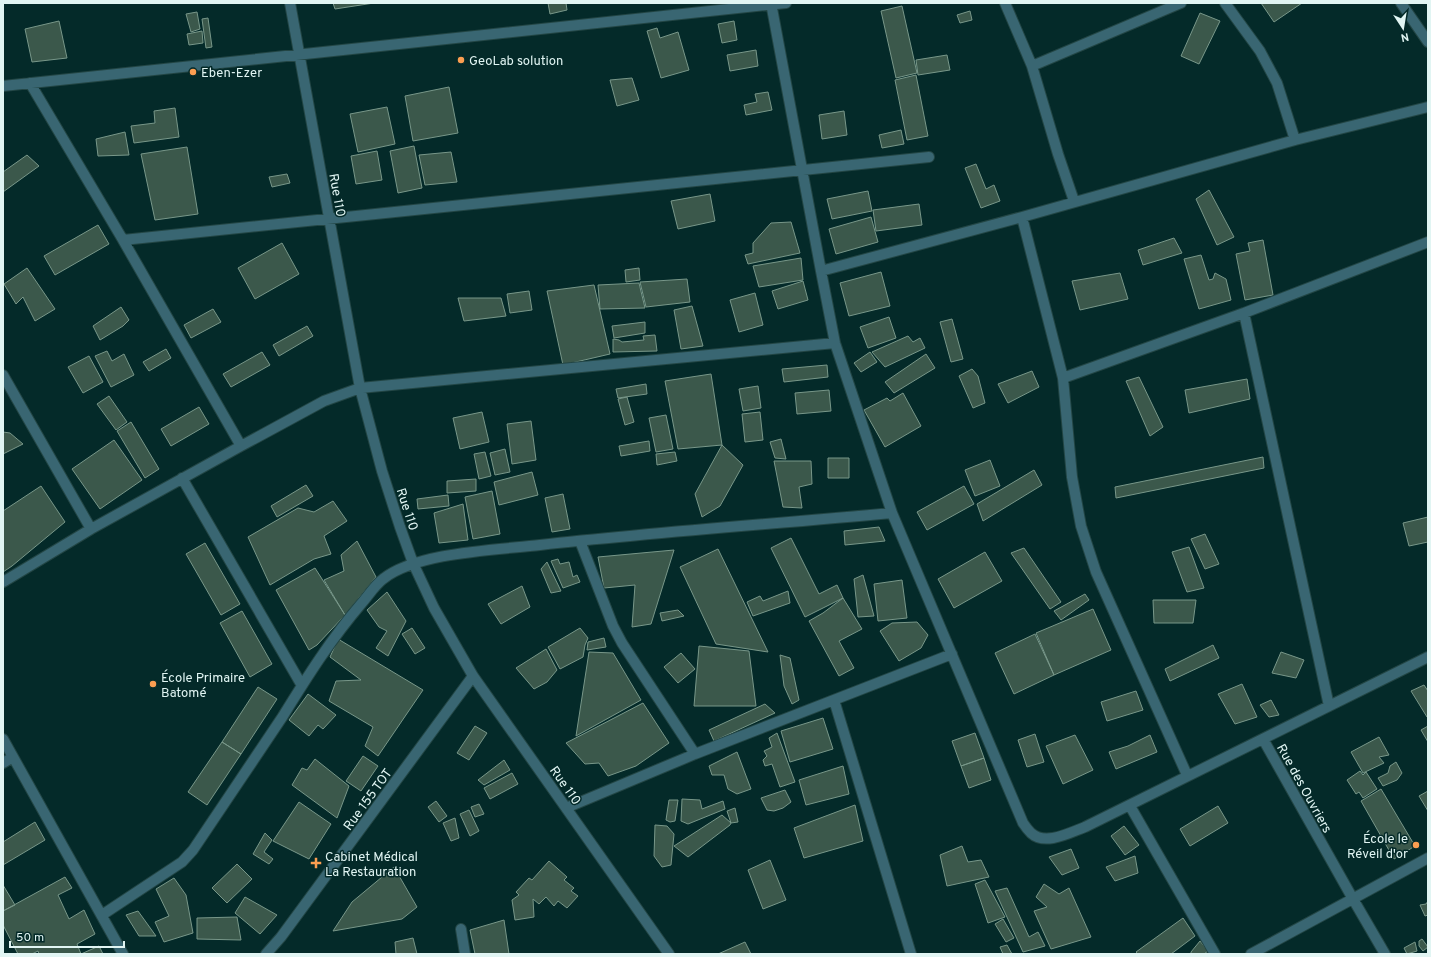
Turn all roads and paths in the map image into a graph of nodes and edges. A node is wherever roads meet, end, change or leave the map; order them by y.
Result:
1 (290, 3) edge
2 (786, 3) edge
3 (1005, 3) edge
4 (1181, 3) edge
5 (1225, 3) edge
6 (1401, 3) edge
7 (771, 4) edge
8 (1428, 42) edge
9 (299, 55) junction
10 (1032, 66) junction
11 (30, 83) junction
12 (3, 86) edge
13 (1428, 107) edge
14 (1295, 140) junction
15 (929, 157) dead end
16 (802, 170) junction
17 (1074, 201) junction
18 (1022, 217) junction
19 (329, 219) junction
20 (123, 240) junction
21 (1428, 242) edge
22 (821, 271) junction
23 (1244, 313) junction
24 (836, 343) junction
25 (3, 375) edge
26 (1063, 378) junction
27 (360, 388) junction
28 (241, 446) junction
29 (182, 478) junction
30 (892, 513) junction
31 (90, 529) junction
32 (580, 541) junction
33 (414, 563) junction
34 (3, 582) edge
35 (952, 654) junction
36 (1428, 657) edge
37 (473, 676) junction
38 (301, 684) junction
39 (834, 700) junction
40 (1329, 706) junction
41 (3, 739) edge
42 (1263, 739) junction
43 (695, 754) junction
44 (13, 758) junction
45 (3, 763) edge
46 (1187, 776) junction
47 (1130, 806) junction
48 (566, 808) junction
49 (1428, 858) edge
50 (1353, 899) junction
51 (102, 915) junction
52 (461, 929) dead end
53 (123, 954) edge
54 (266, 954) edge
55 (465, 954) edge
56 (668, 954) edge
57 (911, 954) edge
58 (1216, 954) edge
59 (1251, 954) edge
60 (1385, 954) edge

1 - 9 street, Rue 110
2 - 7 street
3 - 10 street
4 - 10 street
5 - 14 street
6 - 8 street
7 - 9 street
7 - 16 street
9 - 11 street
9 - 19 street, Rue 110
10 - 17 street
11 - 12 street
11 - 20 street
13 - 14 street
14 - 17 street
15 - 16 street
16 - 19 street
16 - 22 street
17 - 18 street
18 - 22 street
18 - 26 street
19 - 20 street
19 - 27 street, Rue 110
20 - 28 street
21 - 23 street
22 - 24 street
23 - 26 street
23 - 40 street
24 - 27 street
24 - 30 street
25 - 31 street
26 - 46 street
27 - 28 street
27 - 33 street, Rue 110
28 - 29 street
29 - 31 street
29 - 38 street
30 - 32 street
30 - 35 street
31 - 34 street
32 - 33 street
32 - 43 street
33 - 37 street, Rue 110
33 - 38 street
35 - 39 street
35 - 47 street
36 - 40 street
37 - 48 street, Rue 110
37 - 54 street, Rue 155 TOT
38 - 51 street
39 - 43 street
39 - 57 street
40 - 42 street
41 - 44 street
42 - 46 street
42 - 50 street, Rue des Ouvriers
43 - 48 street
44 - 45 street
44 - 51 street
46 - 47 street
47 - 58 street
48 - 56 street, Rue 110
49 - 50 street
50 - 59 street
50 - 60 street, Rue des Ouvriers
51 - 53 street
52 - 55 street

